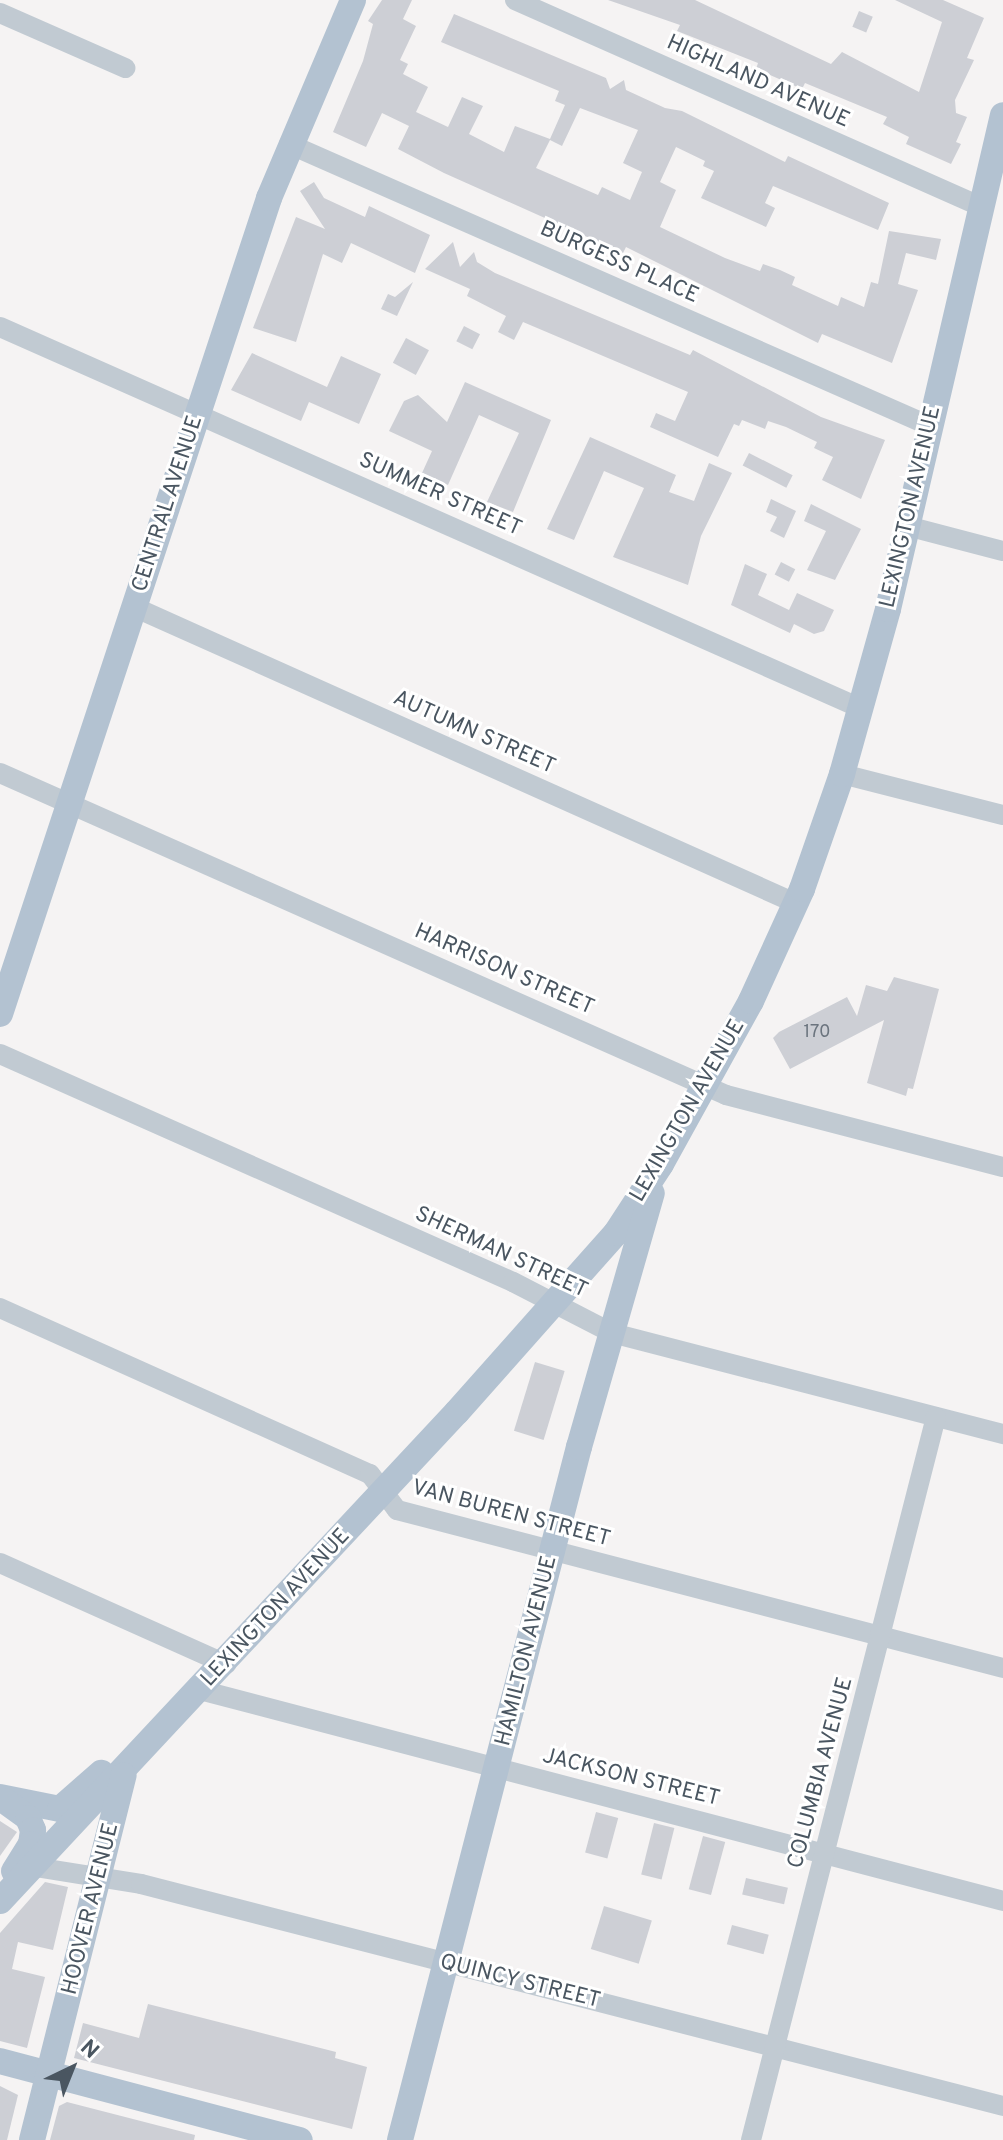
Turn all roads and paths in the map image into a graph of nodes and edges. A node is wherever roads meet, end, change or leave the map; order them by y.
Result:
1 (353, 0) edge
2 (515, 0) edge
3 (0, 13) edge
4 (125, 68) dead end
5 (1003, 115) edge
6 (289, 144) junction
7 (996, 183) edge
8 (982, 207) junction
9 (0, 327) edge
10 (198, 414) junction
11 (930, 426) junction
12 (907, 526) junction
13 (1003, 551) edge
14 (134, 607) junction
15 (860, 708) junction
16 (0, 773) edge
17 (842, 774) junction
18 (69, 804) junction
19 (1003, 815) edge
20 (795, 903) junction
21 (0, 1014) edge
22 (0, 1054) edge
23 (704, 1085) junction
24 (661, 1164) junction
25 (1003, 1167) edge
26 (551, 1304) junction
27 (0, 1308) edge
28 (612, 1333) junction
29 (936, 1417) junction
30 (1003, 1434) edge
31 (383, 1493) junction
32 (553, 1550) junction
33 (0, 1563) edge
34 (882, 1636) junction
35 (226, 1664) junction
36 (1003, 1668) edge
37 (200, 1690) junction
38 (144, 1747) junction
39 (497, 1768) junction
40 (125, 1771) junction
41 (0, 1798) edge
42 (825, 1853) junction
43 (35, 1867) junction
44 (100, 1877) junction
45 (0, 1890) edge
46 (0, 1901) edge
47 (1003, 1901) edge
48 (446, 1963) junction
49 (775, 2047) junction
50 (0, 2061) edge
51 (49, 2074) junction
52 (1003, 2106) edge
53 (32, 2140) edge
54 (300, 2140) edge
55 (400, 2140) edge
56 (751, 2140) edge

1 - 6 main road, CENTRAL AVENUE
2 - 8 street, HIGHLAND AVENUE
3 - 4 street
5 - 7 main road, LEXINGTON AVENUE
6 - 10 main road, CENTRAL AVENUE
6 - 11 street, BURGESS PLACE
7 - 8 main road, LEXINGTON AVENUE
8 - 11 main road, LEXINGTON AVENUE
9 - 10 street, SUMMER STREET
10 - 14 main road, CENTRAL AVENUE
10 - 15 street, SUMMER STREET
11 - 12 main road, LEXINGTON AVENUE
12 - 13 street
12 - 15 main road, LEXINGTON AVENUE
14 - 18 main road, CENTRAL AVENUE
14 - 20 street, AUTUMN STREET
15 - 17 main road, LEXINGTON AVENUE
16 - 18 street, HARRISON STREET
17 - 19 street
17 - 20 main road, LEXINGTON AVENUE
18 - 21 main road, CENTRAL AVENUE
18 - 23 street, HARRISON STREET
20 - 23 main road, LEXINGTON AVENUE
22 - 26 street, SHERMAN STREET
23 - 24 main road, LEXINGTON AVENUE
23 - 25 street, HARRISON STREET
24 - 26 main road, LEXINGTON AVENUE
24 - 28 main road, HAMILTON AVENUE
26 - 28 street, SHERMAN STREET
26 - 31 main road, LEXINGTON AVENUE
27 - 31 street, VAN BUREN STREET
28 - 29 street, SHERMAN STREET
28 - 32 main road, HAMILTON AVENUE
29 - 30 street, SHERMAN STREET
29 - 34 street, COLUMBIA AVENUE
31 - 32 street, VAN BUREN STREET
31 - 35 main road, LEXINGTON AVENUE
32 - 34 street, VAN BUREN STREET
32 - 39 main road, HAMILTON AVENUE
33 - 35 street
34 - 36 street, VAN BUREN STREET
34 - 42 street, COLUMBIA AVENUE
35 - 37 main road, LEXINGTON AVENUE
37 - 38 main road, LEXINGTON AVENUE
37 - 39 street, JACKSON STREET
38 - 40 main road, LEXINGTON AVENUE
38 - 41 main road
39 - 42 street, JACKSON STREET
39 - 48 main road, HAMILTON AVENUE
40 - 43 main road, LEXINGTON AVENUE
40 - 44 main road, HOOVER AVENUE
41 - 45 main road
42 - 47 street, JACKSON STREET
42 - 49 street, COLUMBIA AVENUE
43 - 44 street, QUINCY STREET
43 - 46 main road, LEXINGTON AVENUE
44 - 48 street, QUINCY STREET
44 - 51 main road, HOOVER AVENUE
48 - 49 street, QUINCY STREET
48 - 55 main road, HAMILTON AVENUE
49 - 52 street, QUINCY STREET
49 - 56 street, COLUMBIA AVENUE
50 - 51 main road
51 - 53 main road, HOOVER AVENUE
51 - 54 main road

